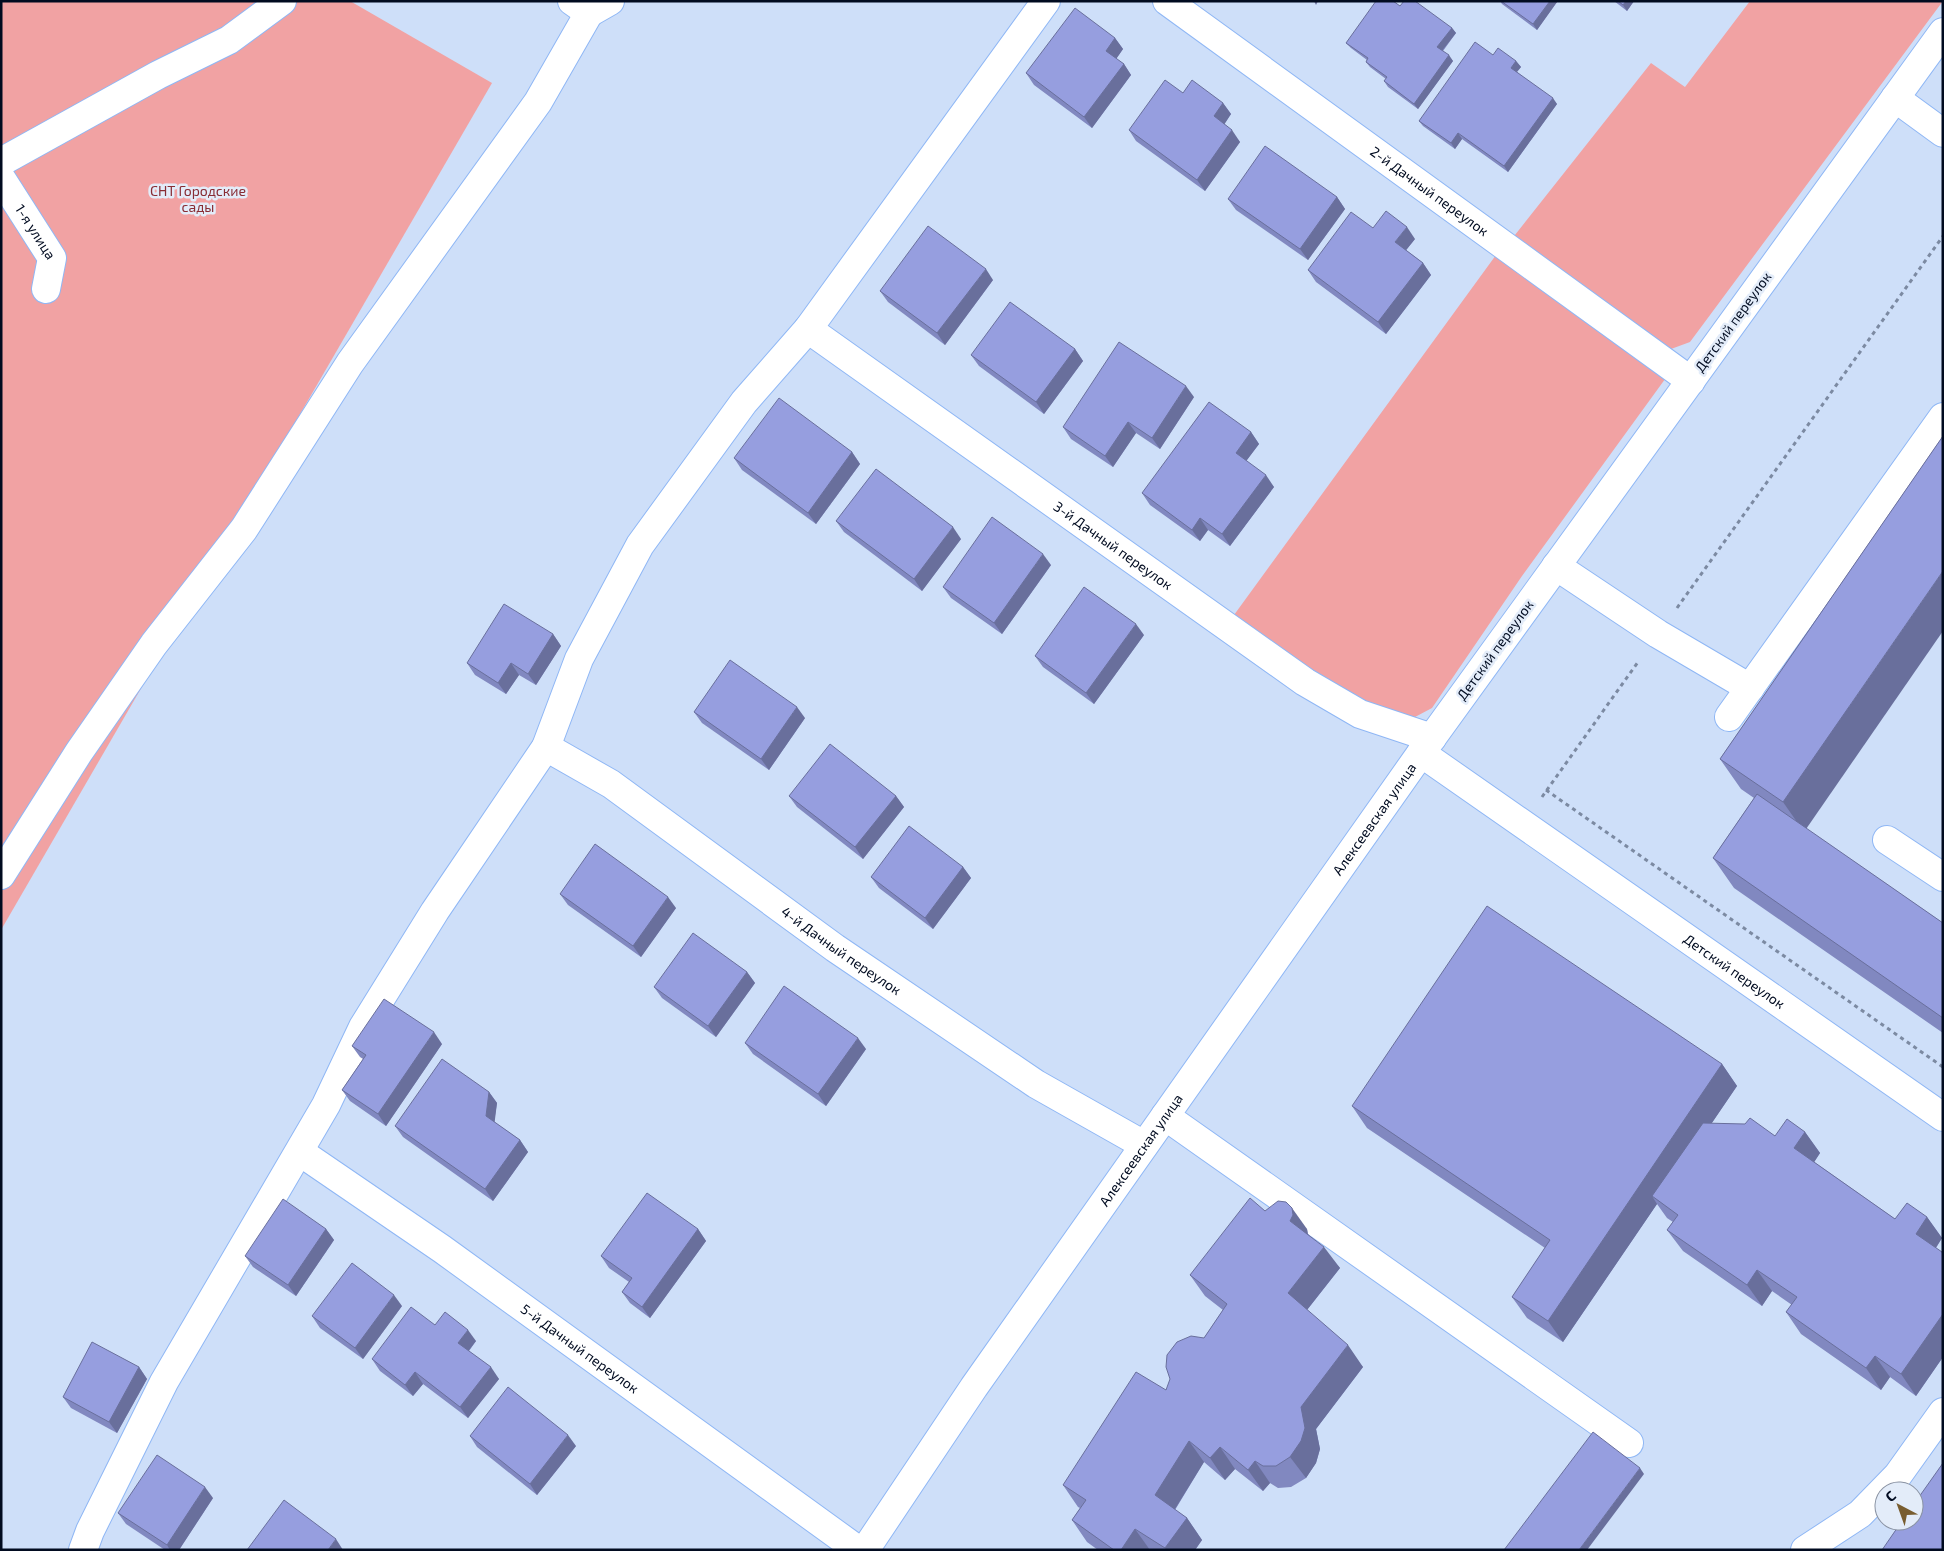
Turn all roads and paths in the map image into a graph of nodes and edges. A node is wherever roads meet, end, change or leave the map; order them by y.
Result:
1 (282, 1) edge
2 (1046, 1) edge
3 (1168, 1) edge
4 (590, 5) edge
5 (1943, 32) edge
6 (1895, 98) junction
7 (1943, 133) edge
8 (1, 162) edge
9 (1, 178) edge
10 (1943, 236) edge
11 (46, 289) dead end
12 (808, 329) junction
13 (1691, 381) junction
14 (1943, 417) edge
15 (1556, 566) junction
16 (1658, 634) junction
17 (1750, 688) junction
18 (1730, 717) dead end
19 (1426, 746) junction
20 (546, 747) junction
21 (1546, 790) junction
22 (1522, 825) junction
23 (1887, 840) dead end
24 (1, 875) edge
25 (1943, 877) edge
26 (1943, 1067) edge
27 (1165, 1116) junction
28 (1943, 1117) edge
29 (1144, 1145) junction
30 (300, 1152) junction
31 (1943, 1412) edge
32 (1629, 1443) dead end
33 (83, 1550) edge
34 (858, 1550) edge
35 (865, 1550) edge
36 (1805, 1550) edge

1 - 8 street
2 - 12 street
3 - 13 street, 2-й Дачный переулок
4 - 24 street
5 - 6 street, Детский переулок
6 - 7 street
6 - 13 street, Детский переулок
9 - 11 street, 1-я улица
10 - 16 path
12 - 19 street, 3-й Дачный переулок
12 - 20 street
13 - 15 street, Детский переулок
14 - 17 street
15 - 16 street
15 - 19 street, Детский переулок
16 - 17 street
16 - 21 path
17 - 18 street
19 - 22 street, Детский переулок
19 - 27 street, Алексеевская улица
20 - 29 street, 4-й Дачный переулок
20 - 30 street
21 - 22 path
21 - 26 path
22 - 28 street, Детский переулок
23 - 25 street
27 - 29 street, Алексеевская улица
27 - 32 street
29 - 35 street, Алексеевская улица
30 - 33 street
30 - 34 street, 5-й Дачный переулок
31 - 36 street

